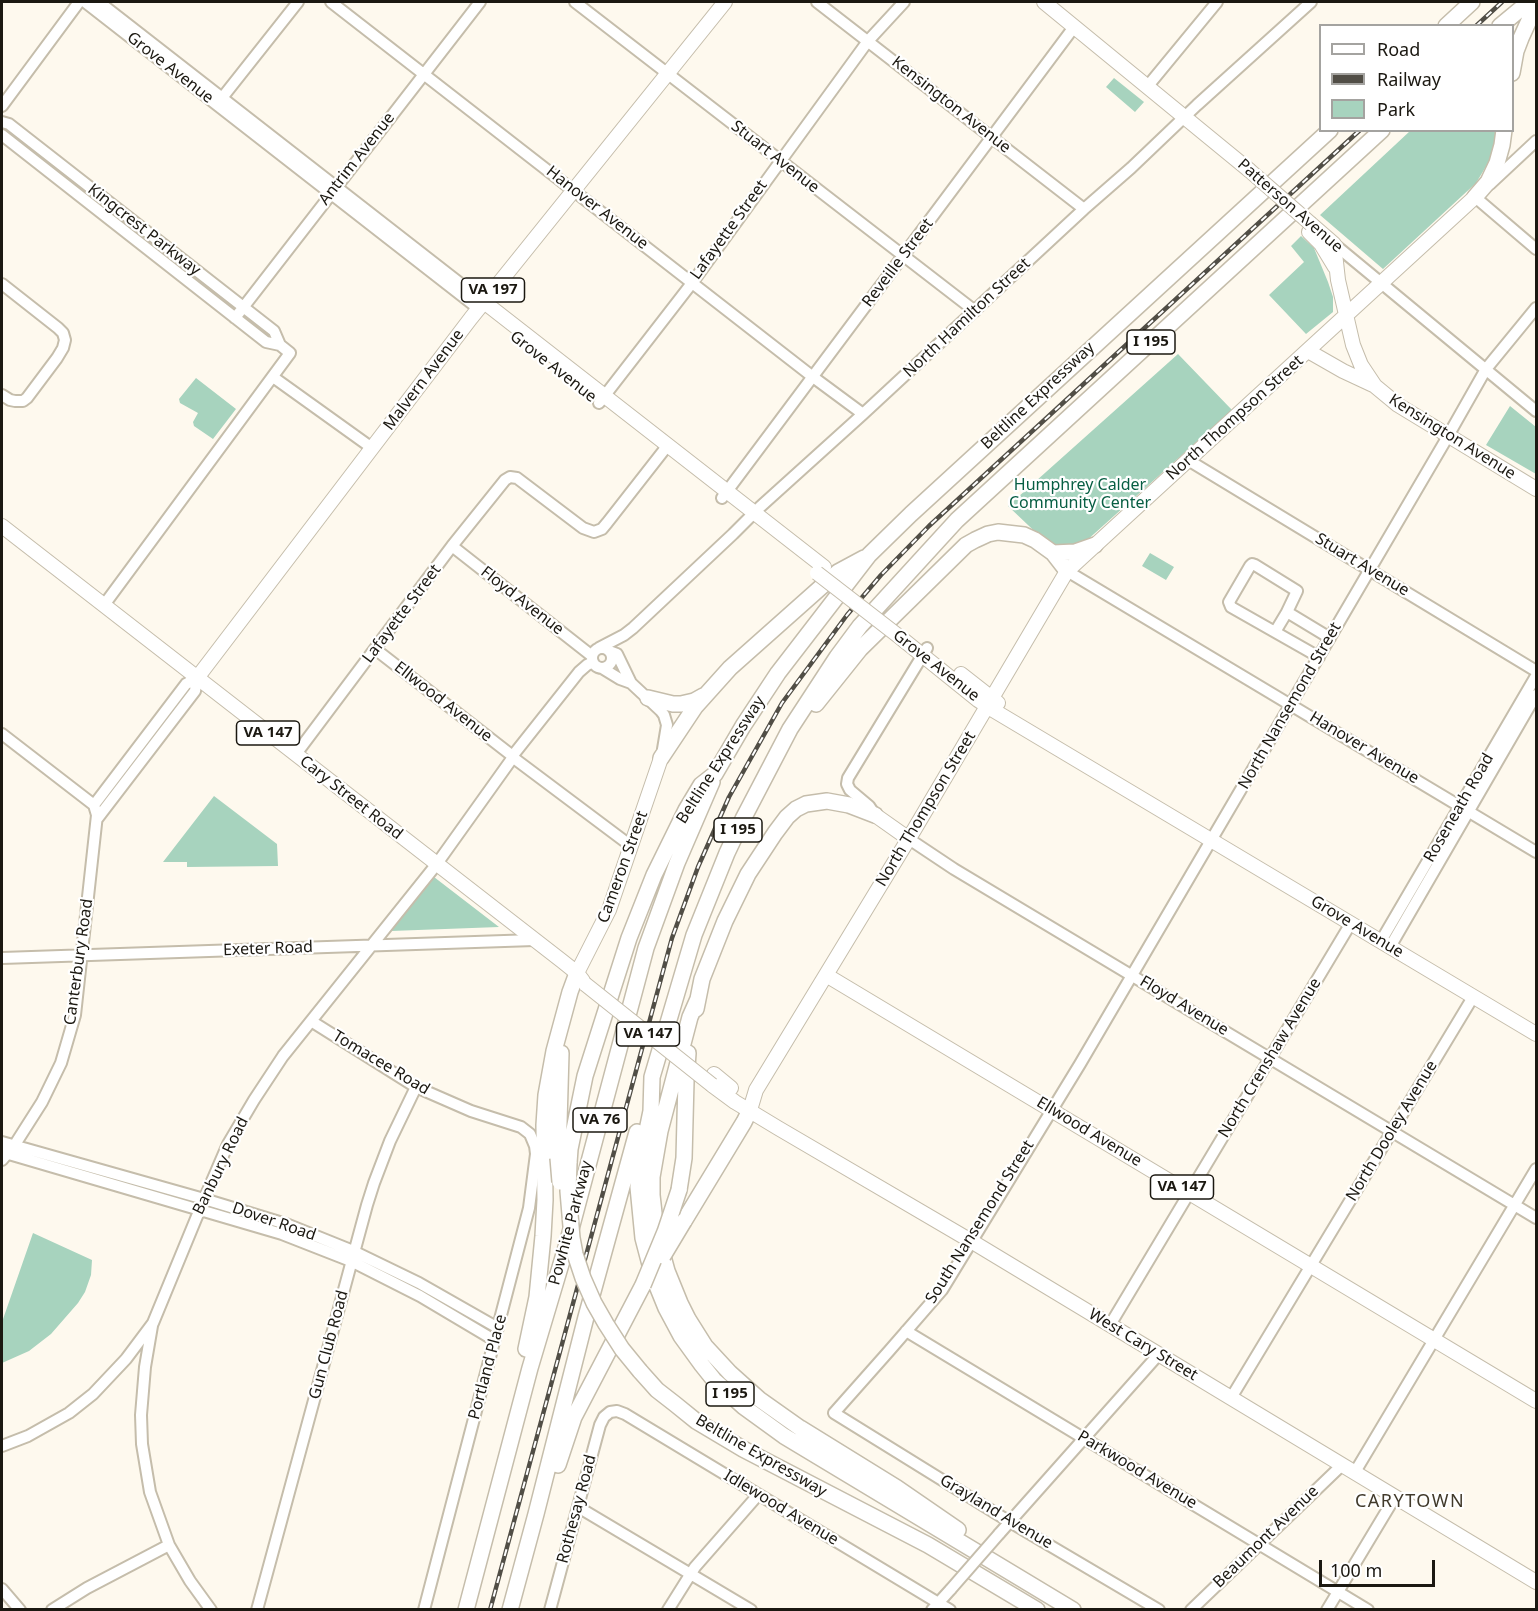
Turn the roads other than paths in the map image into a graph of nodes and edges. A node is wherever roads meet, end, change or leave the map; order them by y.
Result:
1 (79, 2) edge
2 (85, 2) edge
3 (99, 2) edge
4 (298, 2) edge
5 (331, 2) edge
6 (480, 2) edge
7 (575, 2) edge
8 (725, 2) edge
9 (817, 2) edge
10 (904, 2) edge
11 (1044, 2) edge
12 (1217, 2) edge
13 (1311, 2) edge
14 (1457, 2) edge
15 (1472, 2) edge
16 (1528, 2) edge
17 (1536, 5) edge
18 (1439, 24) edge
19 (1448, 24) edge
20 (1502, 24) edge
21 (1074, 27) junction
22 (868, 41) junction
23 (1514, 62) edge
24 (424, 74) junction
25 (668, 74) junction
26 (1147, 87) junction
27 (220, 101) junction
28 (2, 106) edge
29 (1184, 117) junction
30 (2, 122) edge
31 (1328, 132) edge
32 (1380, 132) edge
33 (1504, 132) edge
34 (2, 135) edge
35 (992, 137) junction
36 (1536, 141) edge
37 (780, 161) junction
38 (334, 190) junction
39 (575, 191) junction
40 (1475, 197) junction
41 (1084, 209) junction
42 (1308, 226) junction
43 (1334, 244) junction
44 (1536, 249) edge
45 (904, 255) junction
46 (1337, 271) junction
47 (692, 283) junction
48 (1382, 283) junction
49 (2, 284) edge
50 (482, 305) junction
51 (243, 307) junction
52 (1536, 308) edge
53 (975, 311) junction
54 (1346, 317) junction
55 (235, 318) junction
56 (280, 345) junction
57 (1308, 351) junction
58 (1486, 369) junction
59 (273, 377) junction
60 (813, 377) junction
61 (1375, 386) junction
62 (2, 395) edge
63 (602, 399) junction
64 (1536, 411) edge
65 (863, 414) junction
66 (1449, 436) junction
67 (372, 448) junction
68 (665, 449) junction
69 (1188, 460) junction
70 (1536, 489) edge
71 (724, 495) junction
72 (751, 515) junction
73 (2, 526) edge
74 (1095, 545) junction
75 (452, 546) junction
76 (1053, 553) junction
77 (869, 555) junction
78 (1370, 570) junction
79 (1067, 571) junction
80 (104, 605) junction
81 (1287, 612) junction
82 (1275, 632) junction
83 (624, 635) junction
84 (1330, 638) junction
85 (375, 649) junction
86 (925, 651) junction
87 (603, 657) junction
88 (1319, 657) junction
89 (1536, 671) edge
90 (1536, 675) edge
91 (197, 678) junction
92 (631, 684) junction
93 (708, 692) junction
94 (1536, 695) edge
95 (648, 698) junction
96 (990, 702) junction
97 (1291, 704) junction
98 (790, 729) junction
99 (2, 734) edge
100 (296, 754) junction
101 (512, 757) junction
102 (661, 758) junction
103 (715, 774) junction
104 (94, 805) junction
105 (1464, 809) junction
106 (875, 815) junction
107 (97, 819) junction
108 (909, 839) junction
109 (1212, 839) junction
110 (631, 846) junction
111 (1536, 852) edge
112 (436, 865) junction
113 (1351, 923) junction
114 (534, 940) junction
115 (1386, 944) junction
116 (373, 945) junction
117 (82, 955) junction
118 (2, 958) edge
119 (826, 975) junction
120 (1132, 975) junction
121 (583, 978) junction
122 (1473, 997) junction
123 (698, 999) junction
124 (311, 1021) junction
125 (561, 1023) junction
126 (1536, 1034) edge
127 (1270, 1058) junction
128 (652, 1077) junction
129 (416, 1087) junction
130 (750, 1110) junction
131 (1051, 1110) junction
132 (521, 1127) joint
133 (1392, 1131) junction
134 (2, 1142) edge
135 (6, 1153) edge
136 (563, 1161) junction
137 (1536, 1169) edge
138 (1189, 1192) junction
139 (202, 1204) junction
140 (1515, 1205) junction
141 (1536, 1218) edge
142 (971, 1241) junction
143 (352, 1256) junction
144 (1311, 1265) junction
145 (643, 1285) junction
146 (153, 1323) junction
147 (1110, 1325) junction
148 (498, 1328) junction
149 (906, 1331) junction
150 (494, 1340) junction
151 (1434, 1340) junction
152 (1159, 1354) junction
153 (126, 1359) junction
154 (145, 1367) junction
155 (1231, 1398) junction
156 (1536, 1401) edge
157 (610, 1412) joint
158 (834, 1413) joint
159 (1084, 1439) junction
160 (2, 1446) edge
161 (1342, 1465) junction
162 (1355, 1472) junction
163 (502, 1473) junction
164 (758, 1495) junction
165 (1395, 1497) junction
166 (578, 1507) junction
167 (536, 1514) junction
168 (1010, 1522) junction
169 (1259, 1543) junction
170 (169, 1545) junction
171 (690, 1573) junction
172 (980, 1576) junction
173 (1020, 1578) junction
174 (1536, 1582) edge
175 (2, 1589) edge
176 (1338, 1592) junction
177 (935, 1606) edge
178 (20, 1610) edge
179 (52, 1610) edge
180 (211, 1610) edge
181 (257, 1610) edge
182 (424, 1610) edge
183 (466, 1610) edge
184 (510, 1610) edge
185 (550, 1610) edge
186 (668, 1610) edge
187 (751, 1610) edge
188 (950, 1610) edge
189 (1025, 1610) edge
190 (1037, 1610) edge
191 (1073, 1610) edge
192 (1159, 1610) edge
193 (1191, 1610) edge
194 (1328, 1610) edge
195 (1368, 1610) edge

1 - 28 street
2 - 27 street, Grove Avenue
3 - 27 street, Grove Avenue
4 - 27 street
5 - 24 street, Hanover Avenue
6 - 24 street, Antrim Avenue
7 - 25 street, Stuart Avenue
8 - 25 main road, Malvern Avenue / VA 197
9 - 22 street, Kensington Avenue
10 - 22 street, Lafayette Street
11 - 21 main road, Patterson Avenue
12 - 26 street
13 - 29 street, North Hamilton Street
14 - 18 highway
15 - 19 highway
16 - 20 highway
17 - 23 highway
21 - 26 main road, Patterson Avenue
21 - 35 street, Reveille Street
22 - 35 street, Kensington Avenue
22 - 37 street, Lafayette Street
24 - 38 street, Antrim Avenue
24 - 39 street, Hanover Avenue
25 - 37 street, Stuart Avenue
25 - 39 main road, Malvern Avenue / VA 197
26 - 29 main road, Patterson Avenue
27 - 38 street, Grove Avenue
29 - 41 street, North Hamilton Street
29 - 42 main road, Patterson Avenue, bridge
30 - 51 street, Kingcrest Parkway
31 - 77 highway, Beltline Expressway / I 195
32 - 98 highway, Beltline Expressway / I 195
33 - 40 highway
34 - 55 street, Kingcrest Parkway
35 - 41 street, Kensington Avenue
35 - 45 street, Reveille Street
36 - 40 street, North Thompson Street
37 - 45 street, Stuart Avenue
37 - 47 street, Lafayette Street
38 - 50 street, Grove Avenue
38 - 51 street, Antrim Avenue
39 - 47 street, Hanover Avenue
39 - 50 main road, Malvern Avenue / VA 197
40 - 44 street
40 - 48 main road, North Thompson Street
41 - 53 street, North Hamilton Street
42 - 43 main road, Patterson Avenue
42 - 46 main road
43 - 46 main road, Kensington Avenue
43 - 48 street, Patterson Avenue
45 - 53 street, Stuart Avenue
45 - 60 street, Reveille Street
46 - 54 main road, Kensington Avenue
47 - 60 street, Hanover Avenue
47 - 63 street, Lafayette Street
48 - 54 main road, North Thompson Street
48 - 58 street, Patterson Avenue
49 - 62 street
50 - 63 main road, Grove Avenue
50 - 67 main road, Malvern Avenue / VA 197
51 - 55 street, Antrim Avenue
51 - 56 street, Kingcrest Parkway
52 - 58 street, North Nansemond Street
53 - 65 street, North Hamilton Street
54 - 57 main road, North Thompson Street
54 - 61 main road, Kensington Avenue
55 - 56 street, Kingcrest Parkway
56 - 59 street, Kingcrest Parkway
57 - 61 main road
57 - 69 main road, North Thompson Street
58 - 64 street, Patterson Avenue
58 - 66 street, North Nansemond Street
59 - 67 street
59 - 80 street
60 - 65 street, Hanover Avenue
60 - 71 street, Reveille Street
61 - 66 main road, Kensington Avenue
63 - 68 main road, Grove Avenue
65 - 72 street, North Hamilton Street
66 - 70 main road, Kensington Avenue
66 - 78 street, North Nansemond Street
67 - 91 main road, Malvern Avenue / VA 197
68 - 71 main road, Grove Avenue
68 - 75 street, Lafayette Street
69 - 74 main road, North Thompson Street
69 - 78 street, Stuart Avenue
71 - 72 main road, Grove Avenue
72 - 83 street, North Hamilton Street
72 - 86 main road, Grove Avenue
73 - 80 main road, Cary Street Road / VA 147
74 - 76 highway
74 - 79 main road, North Thompson Street
75 - 85 street, Lafayette Street
75 - 87 street, Floyd Avenue
76 - 79 highway
76 - 98 highway
77 - 93 highway
77 - 103 highway, Beltline Expressway / I 195
78 - 84 street, North Nansemond Street
78 - 89 street, Stuart Avenue
79 - 96 main road, North Thompson Street
79 - 97 street, Hanover Avenue
80 - 91 main road, Cary Street Road / VA 147
81 - 82 street
81 - 82 street
81 - 84 street
82 - 88 street
83 - 87 street, North Hamilton Street
83 - 87 street, North Hamilton Street
84 - 88 street, North Nansemond Street
85 - 100 street, Lafayette Street
85 - 101 street, Ellwood Avenue
86 - 96 main road, Grove Avenue
86 - 106 street, Floyd Avenue
87 - 92 street, Floyd Avenue
87 - 92 street, Floyd Avenue
87 - 101 street, North Hamilton Street
88 - 97 street, North Nansemond Street
90 - 105 street, Roseneath Road
91 - 100 main road, Cary Street Road / VA 147
91 - 104 street
91 - 107 street
92 - 95 street, Floyd Avenue
93 - 95 highway
93 - 102 highway
94 - 105 street, Roseneath Road
95 - 102 street, Floyd Avenue
96 - 108 main road, North Thompson Street
96 - 109 main road, Grove Avenue
97 - 105 street, Hanover Avenue
97 - 109 street, North Nansemond Street
98 - 128 highway, Beltline Expressway / I 195
99 - 104 street
100 - 112 main road, Cary Street Road / VA 147
101 - 110 street, Ellwood Avenue
101 - 112 street, North Hamilton Street
102 - 110 main road, Cameron Street
103 - 136 highway, Beltline Expressway / I 195
103 - 163 highway, Powhite Parkway / VA 76
104 - 107 street, Canterbury Road
105 - 111 street, Hanover Avenue
105 - 115 street, Roseneath Road
106 - 108 main road, Floyd Avenue
106 - 123 highway
107 - 117 street, Canterbury Road
108 - 119 main road, North Thompson Street
108 - 120 street, Floyd Avenue
109 - 113 main road, Grove Avenue
109 - 120 street, North Nansemond Street
110 - 121 main road, Cameron Street
112 - 114 main road, Cary Street Road / VA 147
112 - 116 street, Banbury Road
113 - 115 main road, Grove Avenue
113 - 127 street, North Crenshaw Avenue
114 - 116 street, Exeter Road
114 - 121 main road, Cary Street Road / VA 147
115 - 122 main road, Grove Avenue
116 - 117 street, Exeter Road
116 - 124 street, Banbury Road
117 - 118 street, Exeter Road
117 - 135 street, Canterbury Road
119 - 130 main road, North Thompson Street
119 - 131 main road, Ellwood Avenue / VA 147
120 - 127 street, Floyd Avenue
120 - 131 street, North Nansemond Street
121 - 125 highway
121 - 130 main road, West Cary Street / VA 147, bridge
122 - 126 main road, Grove Avenue
122 - 133 street, North Dooley Avenue
123 - 145 highway, bridge
123 - 173 highway
124 - 129 street, Tomacee Road
124 - 139 street, Banbury Road
125 - 136 highway
125 - 163 highway
127 - 133 street, Floyd Avenue
127 - 138 street, North Crenshaw Avenue
128 - 167 highway, VA 76
128 - 173 highway, Beltline Expressway / I 195
129 - 132 street, Tomacee Road
129 - 143 street, Gun Club Road
130 - 142 main road, West Cary Street / VA 147
130 - 145 highway, bridge
131 - 138 main road, Ellwood Avenue / VA 147
131 - 142 street, South Nansemond Street
132 - 148 street, Portland Place
133 - 140 street, Floyd Avenue
133 - 144 street, North Dooley Avenue
134 - 135 street, Dover Road
135 - 139 street, Dover Road
136 - 172 highway, Beltline Expressway / I 195, bridge
137 - 140 street
138 - 144 main road, Ellwood Avenue / VA 147
138 - 147 street, North Crenshaw Avenue
139 - 143 street, Dover Road
139 - 146 street, Banbury Road
140 - 141 street, Floyd Avenue
140 - 151 street
142 - 147 main road, West Cary Street / VA 147
142 - 149 street, South Nansemond Street
143 - 148 street, Dover Road
143 - 150 street, Dover Road
143 - 181 street, Gun Club Road
144 - 151 main road, Ellwood Avenue / VA 147
144 - 155 street, North Dooley Avenue
145 - 167 highway
146 - 153 street, Banbury Road
146 - 154 street
147 - 152 main road, West Cary Street / VA 147
148 - 150 street, Portland Place
149 - 158 street, South Nansemond Street
149 - 159 street, Parkwood Avenue
150 - 182 street, Portland Place
151 - 156 main road, Ellwood Avenue / VA 147
151 - 162 street
152 - 155 main road, West Cary Street / VA 147
152 - 159 street
153 - 154 street
153 - 160 street, Banbury Road
154 - 170 street
155 - 161 main road, West Cary Street / VA 147
157 - 164 street, Idlewood Avenue
157 - 166 street, Rothesay Road
158 - 168 street, Grayland Avenue
159 - 168 street
159 - 169 street, Parkwood Avenue
161 - 162 main road, West Cary Street / VA 147
161 - 169 street, Beaumont Avenue
162 - 165 main road, West Cary Street / VA 147
163 - 183 highway, Powhite Parkway / VA 76
164 - 171 street
164 - 177 street, Idlewood Avenue
165 - 174 main road, West Cary Street / VA 147
165 - 176 street
166 - 171 street
166 - 185 street, Rothesay Road
167 - 184 highway, VA 76
168 - 177 street, bridge
168 - 192 street, Grayland Avenue
169 - 176 street, Parkwood Avenue
169 - 193 street, Beaumont Avenue
170 - 179 street
170 - 180 street
171 - 186 street
171 - 187 street
172 - 189 highway
172 - 190 highway, I 195
173 - 191 highway, I 195
175 - 178 street
176 - 194 street
176 - 195 street, Parkwood Avenue
177 - 188 street, Idlewood Avenue

